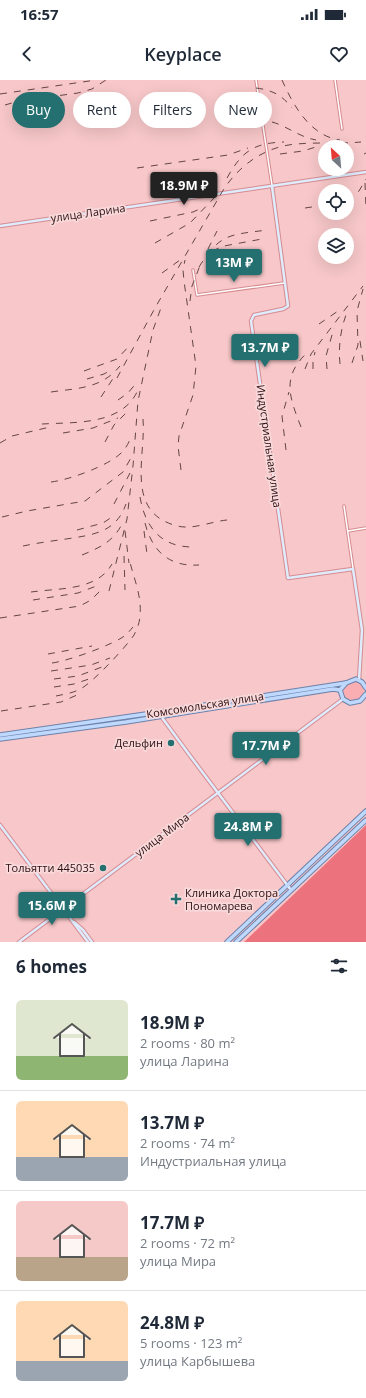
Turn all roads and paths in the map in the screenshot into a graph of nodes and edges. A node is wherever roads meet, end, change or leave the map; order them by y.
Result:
1 (256, 80) edge
2 (335, 80) edge
3 (342, 129) dead end
4 (366, 172) edge
5 (272, 186) junction
6 (0, 226) edge
7 (193, 270) dead end
8 (286, 282) junction
9 (344, 506) dead end
10 (366, 528) edge
11 (348, 531) junction
12 (353, 569) junction
13 (359, 680) junction
14 (346, 683) junction
15 (366, 686) edge
16 (340, 690) junction
17 (366, 694) edge
18 (273, 696) junction
19 (343, 700) junction
20 (160, 714) junction
21 (33, 733) junction
22 (0, 735) edge
23 (0, 739) edge
24 (218, 793) junction
25 (366, 811) edge
26 (366, 820) edge
27 (0, 825) edge
28 (335, 840) junction
29 (339, 846) junction
30 (287, 886) junction
31 (291, 890) junction
32 (63, 909) junction
33 (247, 923) junction
34 (251, 928) junction
35 (82, 931) junction
36 (19, 942) edge
37 (88, 942) edge
38 (92, 942) edge
39 (227, 942) edge
40 (236, 942) edge

1 - 5 street, Индустриальная улица
2 - 3 street
4 - 5 street, улица Ларина
5 - 6 street, улица Ларина
5 - 8 street, Индустриальная улица
7 - 8 street
8 - 12 street, Индустриальная улица
9 - 11 street
10 - 11 street
11 - 12 street
12 - 13 street
13 - 14 main road, Комсомольская улица
13 - 15 main road
14 - 16 main road
14 - 18 main road, Комсомольская улица
16 - 18 main road, Комсомольская улица
16 - 19 main road
17 - 19 main road
18 - 20 main road, Комсомольская улица
19 - 24 street, улица Мира
20 - 21 main road, Комсомольская улица
20 - 24 street
21 - 22 main road, Комсомольская улица
21 - 23 main road, Комсомольская улица
24 - 30 street
24 - 32 street, улица Мира
25 - 28 main road
26 - 29 main road
27 - 32 street
28 - 29 main road
28 - 30 main road
29 - 31 main road
30 - 31 street
30 - 33 main road
31 - 34 main road
32 - 35 street
32 - 36 street, улица Мира
33 - 34 main road
33 - 39 main road
34 - 40 main road
35 - 37 street
35 - 38 street

